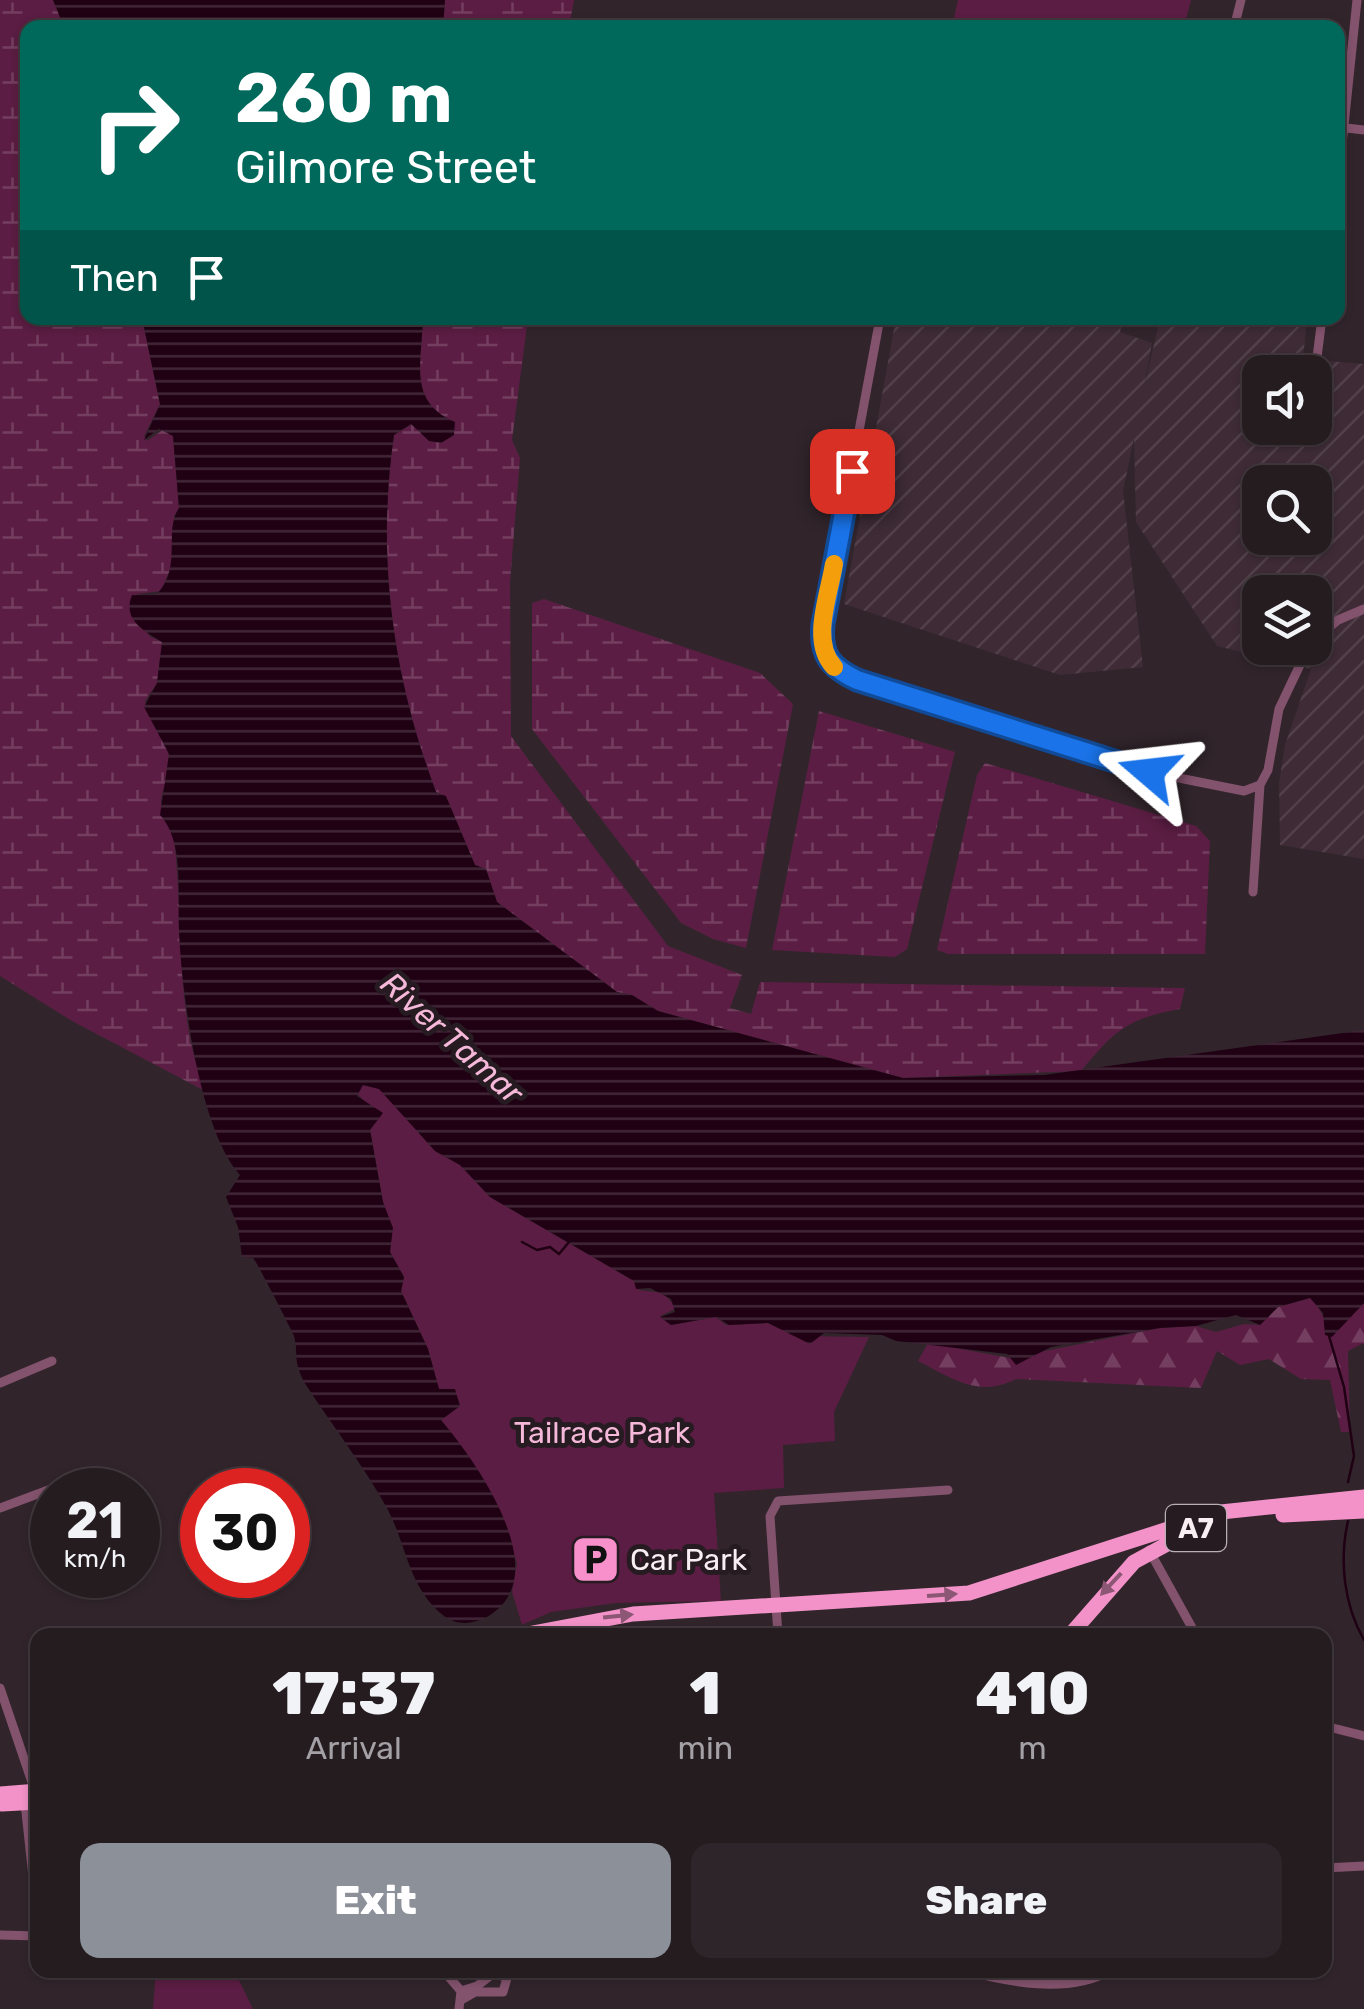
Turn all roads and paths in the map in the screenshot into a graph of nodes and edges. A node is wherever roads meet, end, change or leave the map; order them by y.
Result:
1 (1357, 2) edge
2 (1345, 96) edge
3 (879, 325) edge
4 (1321, 325) edge
5 (1317, 355) edge
6 (1364, 608) edge
7 (1332, 625) edge
8 (1299, 665) edge
9 (1260, 784) junction
10 (1253, 892) dead end
11 (52, 1361) dead end
12 (0, 1383) edge
13 (948, 1490) dead end
14 (30, 1497) edge
15 (1364, 1497) edge
16 (0, 1508) edge
17 (1364, 1510) edge
18 (1148, 1542) junction
19 (776, 1605) junction
20 (553, 1628) edge
21 (778, 1628) edge
22 (1076, 1628) edge
23 (1192, 1628) edge
24 (0, 1688) edge
25 (1332, 1728) edge
26 (1364, 1736) edge
27 (30, 1784) edge
28 (0, 1794) edge
29 (30, 1797) edge
30 (30, 1798) edge
31 (0, 1804) edge
32 (1364, 1866) edge
33 (1332, 1868) edge
34 (0, 1935) edge
35 (30, 1936) edge
36 (448, 1978) edge
37 (487, 1978) edge
38 (507, 1978) edge
39 (1003, 1978) edge
40 (1092, 1978) edge
41 (460, 2000) edge

1 - 2 street
3 - 9 street
4 - 5 street
6 - 7 street
8 - 9 street
9 - 10 street
11 - 12 street
13 - 19 street
14 - 16 street
15 - 18 highway, A7
17 - 18 highway, A7
19 -> 18 highway, A7
18 -> 22 highway, A7
18 - 23 street
20 -> 19 highway, A7
19 - 21 street
24 - 27 street
25 - 26 street
28 - 29 highway
30 - 31 highway
32 - 33 street
34 - 35 street
36 - 41 street
37 - 41 street
38 - 41 street
39 - 40 street

